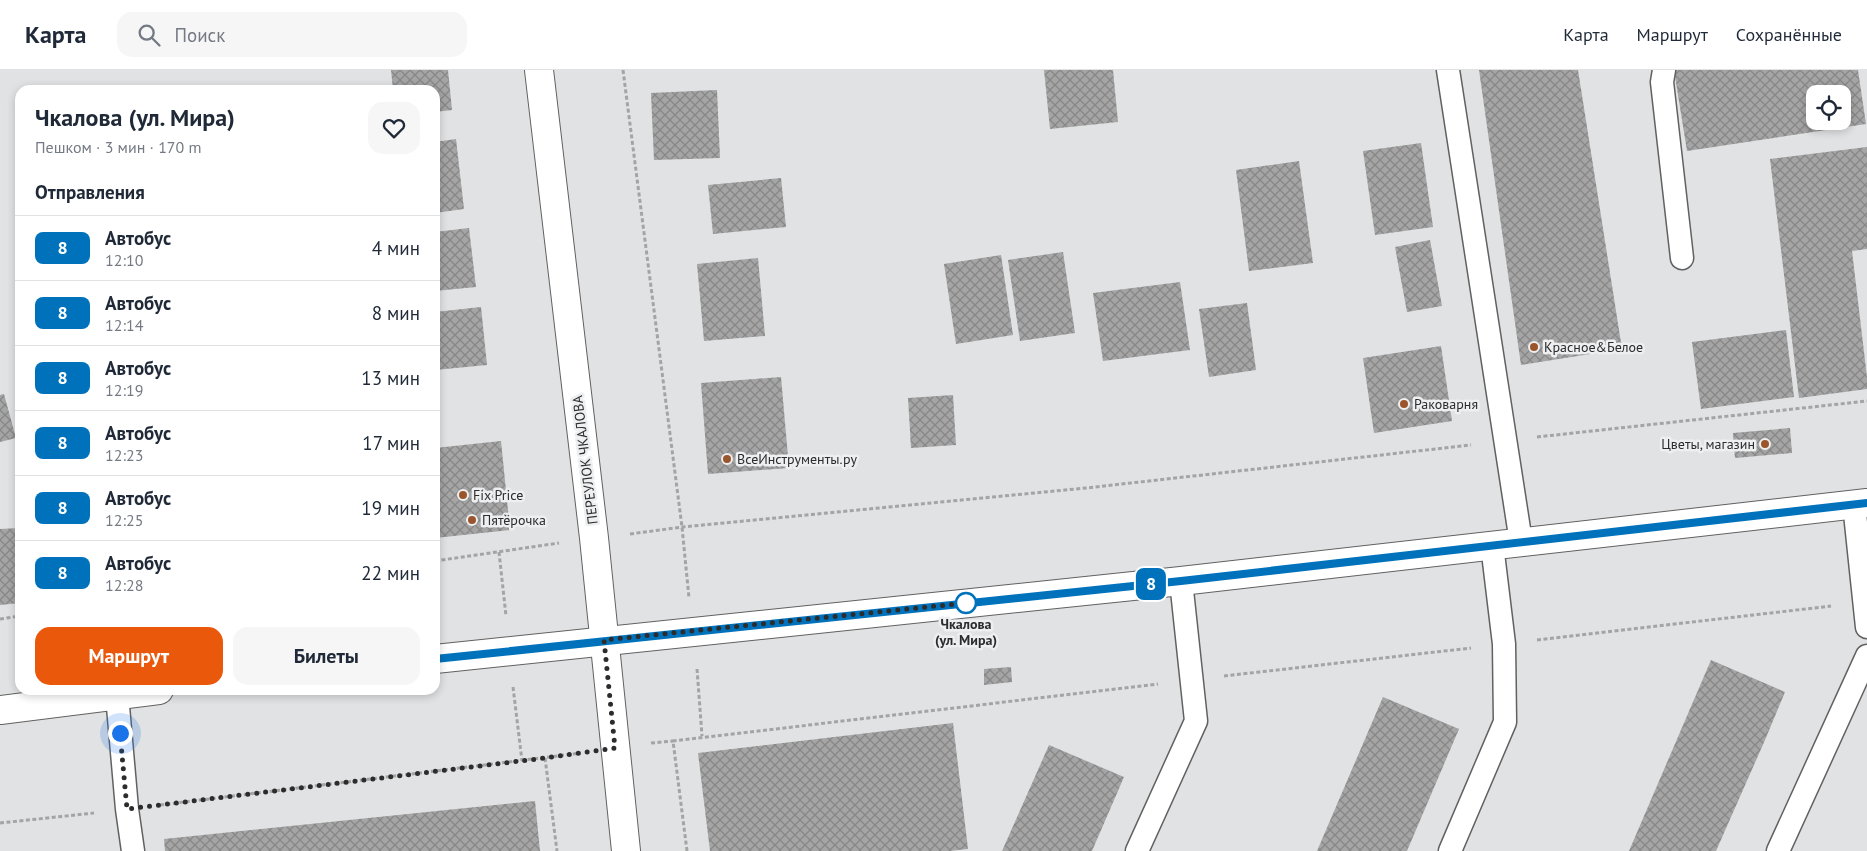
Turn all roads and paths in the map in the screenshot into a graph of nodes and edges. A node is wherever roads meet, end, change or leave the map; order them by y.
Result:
1 (539, 70) edge
2 (623, 70) edge
3 (1448, 70) edge
4 (1664, 70) edge
5 (1682, 258) dead end
6 (1867, 401) edge
7 (1506, 441) junction
8 (1860, 504) edge
9 (682, 527) junction
10 (594, 538) junction
11 (1521, 542) junction
12 (1492, 545) junction
13 (440, 560) edge
14 (1181, 581) junction
15 (15, 617) edge
16 (0, 619) edge
17 (1867, 627) edge
18 (693, 631) junction
19 (604, 640) junction
20 (1867, 656) edge
21 (440, 658) edge
22 (117, 695) joint
23 (0, 710) edge
24 (702, 736) dead end
25 (673, 740) dead end
26 (615, 748) junction
27 (545, 758) junction
28 (127, 809) junction
29 (0, 823) edge
30 (133, 851) edge
31 (556, 851) edge
32 (626, 851) edge
33 (1137, 851) edge
34 (1450, 851) edge
35 (1778, 851) edge

1 - 10 main road, ПЕРЕУЛОК ЧКАЛОВА
2 - 9 path
3 - 7 lane
4 - 5 lane
6 - 7 path
7 - 9 path
7 - 11 lane
8 - 11 main road
8 - 17 lane
9 - 10 path
9 - 18 path
10 - 13 path
10 - 19 main road, ПЕРЕУЛОК ЧКАЛОВА
11 - 12 main road
12 - 14 main road
12 - 34 lane
14 - 18 main road
14 - 33 lane
15 - 16 path
18 - 19 main road
18 - 24 path
19 - 21 main road
19 - 26 main road, ПЕРЕУЛОК ЧКАЛОВА
20 - 35 lane
22 - 23 main road
22 - 28 lane
25 - 26 path
26 - 27 path
26 - 32 main road, ПЕРЕУЛОК ЧКАЛОВА
27 - 28 path
27 - 31 path
28 - 29 path
28 - 30 lane

